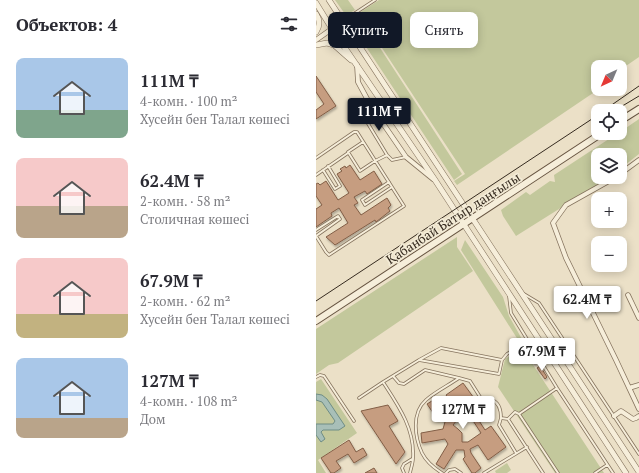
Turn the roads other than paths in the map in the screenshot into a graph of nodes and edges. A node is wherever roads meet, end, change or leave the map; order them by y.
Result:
1 (329, 0) edge
2 (375, 0) edge
3 (316, 3) edge
4 (337, 12) edge
5 (357, 12) edge
6 (316, 14) edge
7 (328, 22) edge
8 (316, 32) edge
9 (328, 32) edge
10 (316, 40) edge
11 (316, 45) edge
12 (345, 48) edge
13 (361, 48) edge
14 (357, 65) junction
15 (371, 106) junction
16 (639, 109) edge
17 (627, 117) edge
18 (591, 140) edge
19 (363, 142) junction
20 (348, 152) junction
21 (387, 155) junction
22 (406, 157) junction
23 (316, 158) edge
24 (639, 160) edge
25 (375, 161) junction
26 (328, 166) junction
27 (627, 169) edge
28 (323, 170) junction
29 (316, 175) edge
30 (435, 180) junction
31 (389, 182) junction
32 (604, 184) edge
33 (392, 187) junction
34 (472, 218) junction
35 (463, 224) junction
36 (316, 230) edge
37 (316, 236) edge
38 (508, 292) junction
39 (521, 292) junction
40 (628, 295) dead end
41 (639, 318) edge
42 (316, 320) edge
43 (528, 342) junction
44 (419, 360) junction
45 (502, 360) junction
46 (393, 376) junction
47 (316, 377) edge
48 (459, 378) junction
49 (383, 382) junction
50 (639, 385) edge
51 (557, 388) junction
52 (629, 388) junction
53 (358, 398) dead end
54 (639, 409) edge
55 (519, 414) junction
56 (614, 416) junction
57 (639, 416) edge
58 (501, 418) junction
59 (508, 420) junction
60 (354, 421) dead end
61 (526, 447) junction
62 (516, 453) junction
63 (639, 454) edge
64 (413, 458) junction
65 (607, 465) junction
66 (639, 472) edge
67 (404, 473) edge
68 (410, 473) edge
69 (442, 473) edge
70 (446, 473) edge
71 (461, 473) edge
72 (484, 473) edge
73 (543, 473) edge
74 (558, 473) edge
75 (595, 473) edge
76 (613, 473) edge
77 (626, 473) edge

1 - 4 street
2 - 5 lane
3 - 7 street
6 - 8 street
9 - 10 street
11 - 14 street
12 - 14 street
13 - 34 street
14 - 15 street
14 - 30 street
15 - 21 lane
15 - 22 street
16 - 17 main road
18 - 34 main road, Қабанбай Батыр даңғылы
19 - 20 lane
19 - 23 lane
19 - 25 lane
20 - 25 lane
20 - 26 lane
21 - 22 lane
21 - 25 lane
22 - 30 street
24 - 27 street
25 - 31 lane
26 - 28 lane
26 - 28 lane
28 - 29 lane
30 - 35 street
31 - 33 lane
31 - 33 lane
32 - 52 street
33 - 37 lane
34 - 35 main road, Қабанбай Батыр даңғылы
34 - 39 street
35 - 38 street
35 - 42 main road, Қабанбай Батыр даңғылы
36 - 37 lane
38 - 43 lane
38 - 77 street
39 - 56 lane
39 - 66 street
40 - 41 street
43 - 45 lane
43 - 51 lane
44 - 45 lane
44 - 45 lane
44 - 46 lane
46 - 48 lane
46 - 49 lane
47 - 60 lane
48 - 58 lane
48 - 69 lane
49 - 53 lane
49 - 64 lane
50 - 52 street
51 - 55 lane
51 - 65 lane
52 - 54 street
55 - 59 lane
55 - 74 lane
56 - 57 street
56 - 63 lane
58 - 59 lane
58 - 62 lane
59 - 61 lane
61 - 62 lane
61 - 73 lane
62 - 72 lane
64 - 67 lane
64 - 68 lane
65 - 75 lane
65 - 76 lane
70 - 71 lane

